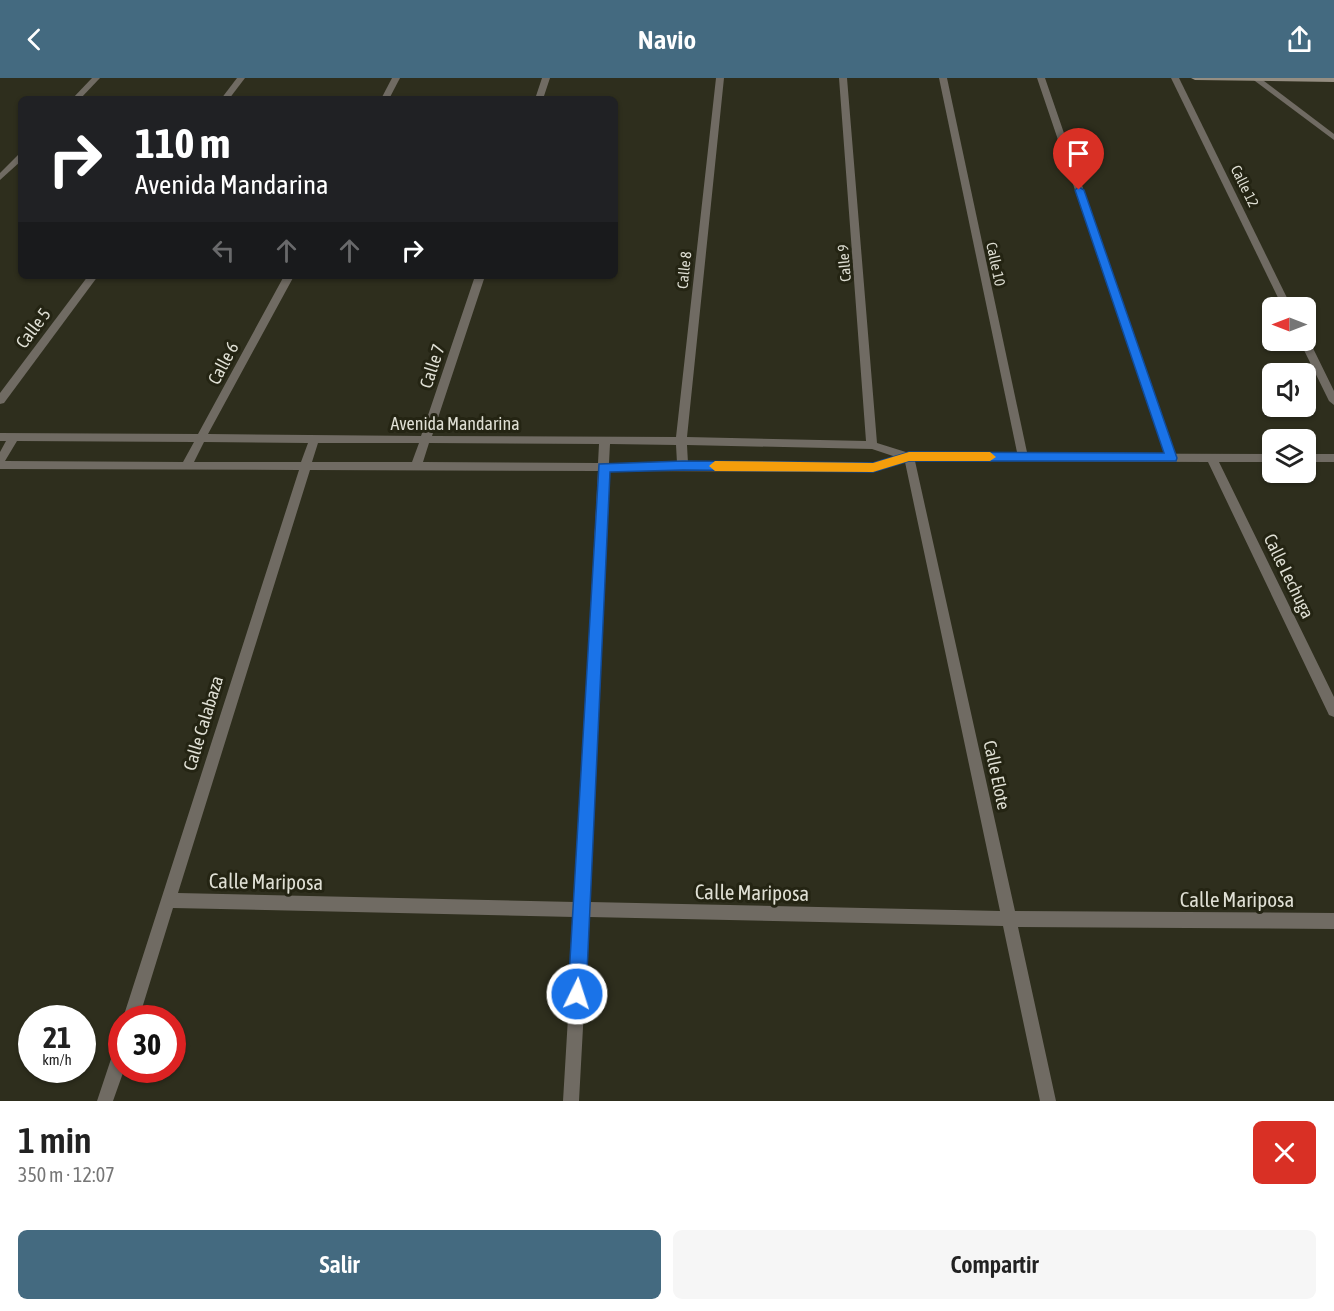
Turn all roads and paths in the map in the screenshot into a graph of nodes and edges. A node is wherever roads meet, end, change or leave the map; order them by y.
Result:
1 (96, 78) edge
2 (241, 78) edge
3 (396, 78) edge
4 (546, 78) edge
5 (720, 78) edge
6 (843, 78) edge
7 (943, 78) edge
8 (1041, 78) edge
9 (1175, 78) edge
10 (1195, 78) edge
11 (1257, 79) edge
12 (1334, 80) edge
13 (79, 96) edge
14 (227, 96) edge
15 (387, 96) edge
16 (540, 96) edge
17 (1334, 138) edge
18 (18, 160) edge
19 (0, 178) edge
20 (91, 279) edge
21 (287, 279) edge
22 (479, 279) edge
23 (1283, 297) edge
24 (1309, 351) edge
25 (0, 400) edge
26 (1334, 401) edge
27 (0, 437) edge
28 (14, 437) junction
29 (201, 439) junction
30 (314, 439) junction
31 (425, 440) junction
32 (605, 440) junction
33 (681, 441) junction
34 (872, 445) junction
35 (909, 457) junction
36 (1023, 457) junction
37 (1211, 457) junction
38 (1171, 458) junction
39 (1262, 458) edge
40 (1316, 458) edge
41 (1334, 458) edge
42 (0, 463) edge
43 (186, 466) junction
44 (683, 466) junction
45 (304, 467) junction
46 (416, 467) junction
47 (604, 468) junction
48 (1334, 711) edge
49 (168, 900) junction
50 (582, 909) junction
51 (1010, 919) junction
52 (1334, 921) edge
53 (135, 1005) edge
54 (111, 1083) edge
55 (105, 1101) edge
56 (570, 1101) edge
57 (1048, 1101) edge

1 - 13 street
2 - 14 street
3 - 15 street
4 - 16 street
5 - 33 street, Calle 8
6 - 34 street, Calle 9
7 - 36 street, Calle 10
8 - 38 street
9 - 23 street, Calle 12
10 - 11 street
11 - 12 street
11 - 17 street
18 - 19 street
20 - 25 street, Calle 5
21 - 29 street, Calle 6
22 - 31 street, Calle 7
24 - 26 street
27 - 28 street, Avenida Mandarina
28 - 29 street, Avenida Mandarina
28 - 42 street
29 - 30 street, Avenida Mandarina
29 - 43 street, Calle 6
30 - 31 street, Avenida Mandarina
30 - 45 street, Calle Calabaza
31 - 32 street, Avenida Mandarina
31 - 46 street, Calle 7
32 - 33 street, Avenida Mandarina
32 - 47 street
33 - 34 street, Avenida Mandarina
33 - 44 street, Calle 8
34 - 35 street, Avenida Mandarina
35 - 36 street, Avenida Mandarina
35 - 44 street, Avenida Mandarina
35 - 51 street, Calle Elote
36 - 38 street, Avenida Mandarina
37 - 38 street, Avenida Mandarina
37 - 39 street, Avenida Mandarina
37 - 48 street, Calle Lechuga
40 - 41 street
42 - 43 street, Avenida Mandarina
43 - 45 street, Avenida Mandarina
44 - 47 street, Avenida Mandarina
45 - 46 street, Avenida Mandarina
45 - 49 street, Calle Calabaza
46 - 47 street, Avenida Mandarina
47 - 50 street
49 - 50 street, Calle Mariposa
49 - 53 street, Calle Calabaza
50 - 51 street, Calle Mariposa
50 - 56 street
51 - 52 street, Calle Mariposa
51 - 57 street, Calle Elote
54 - 55 street

